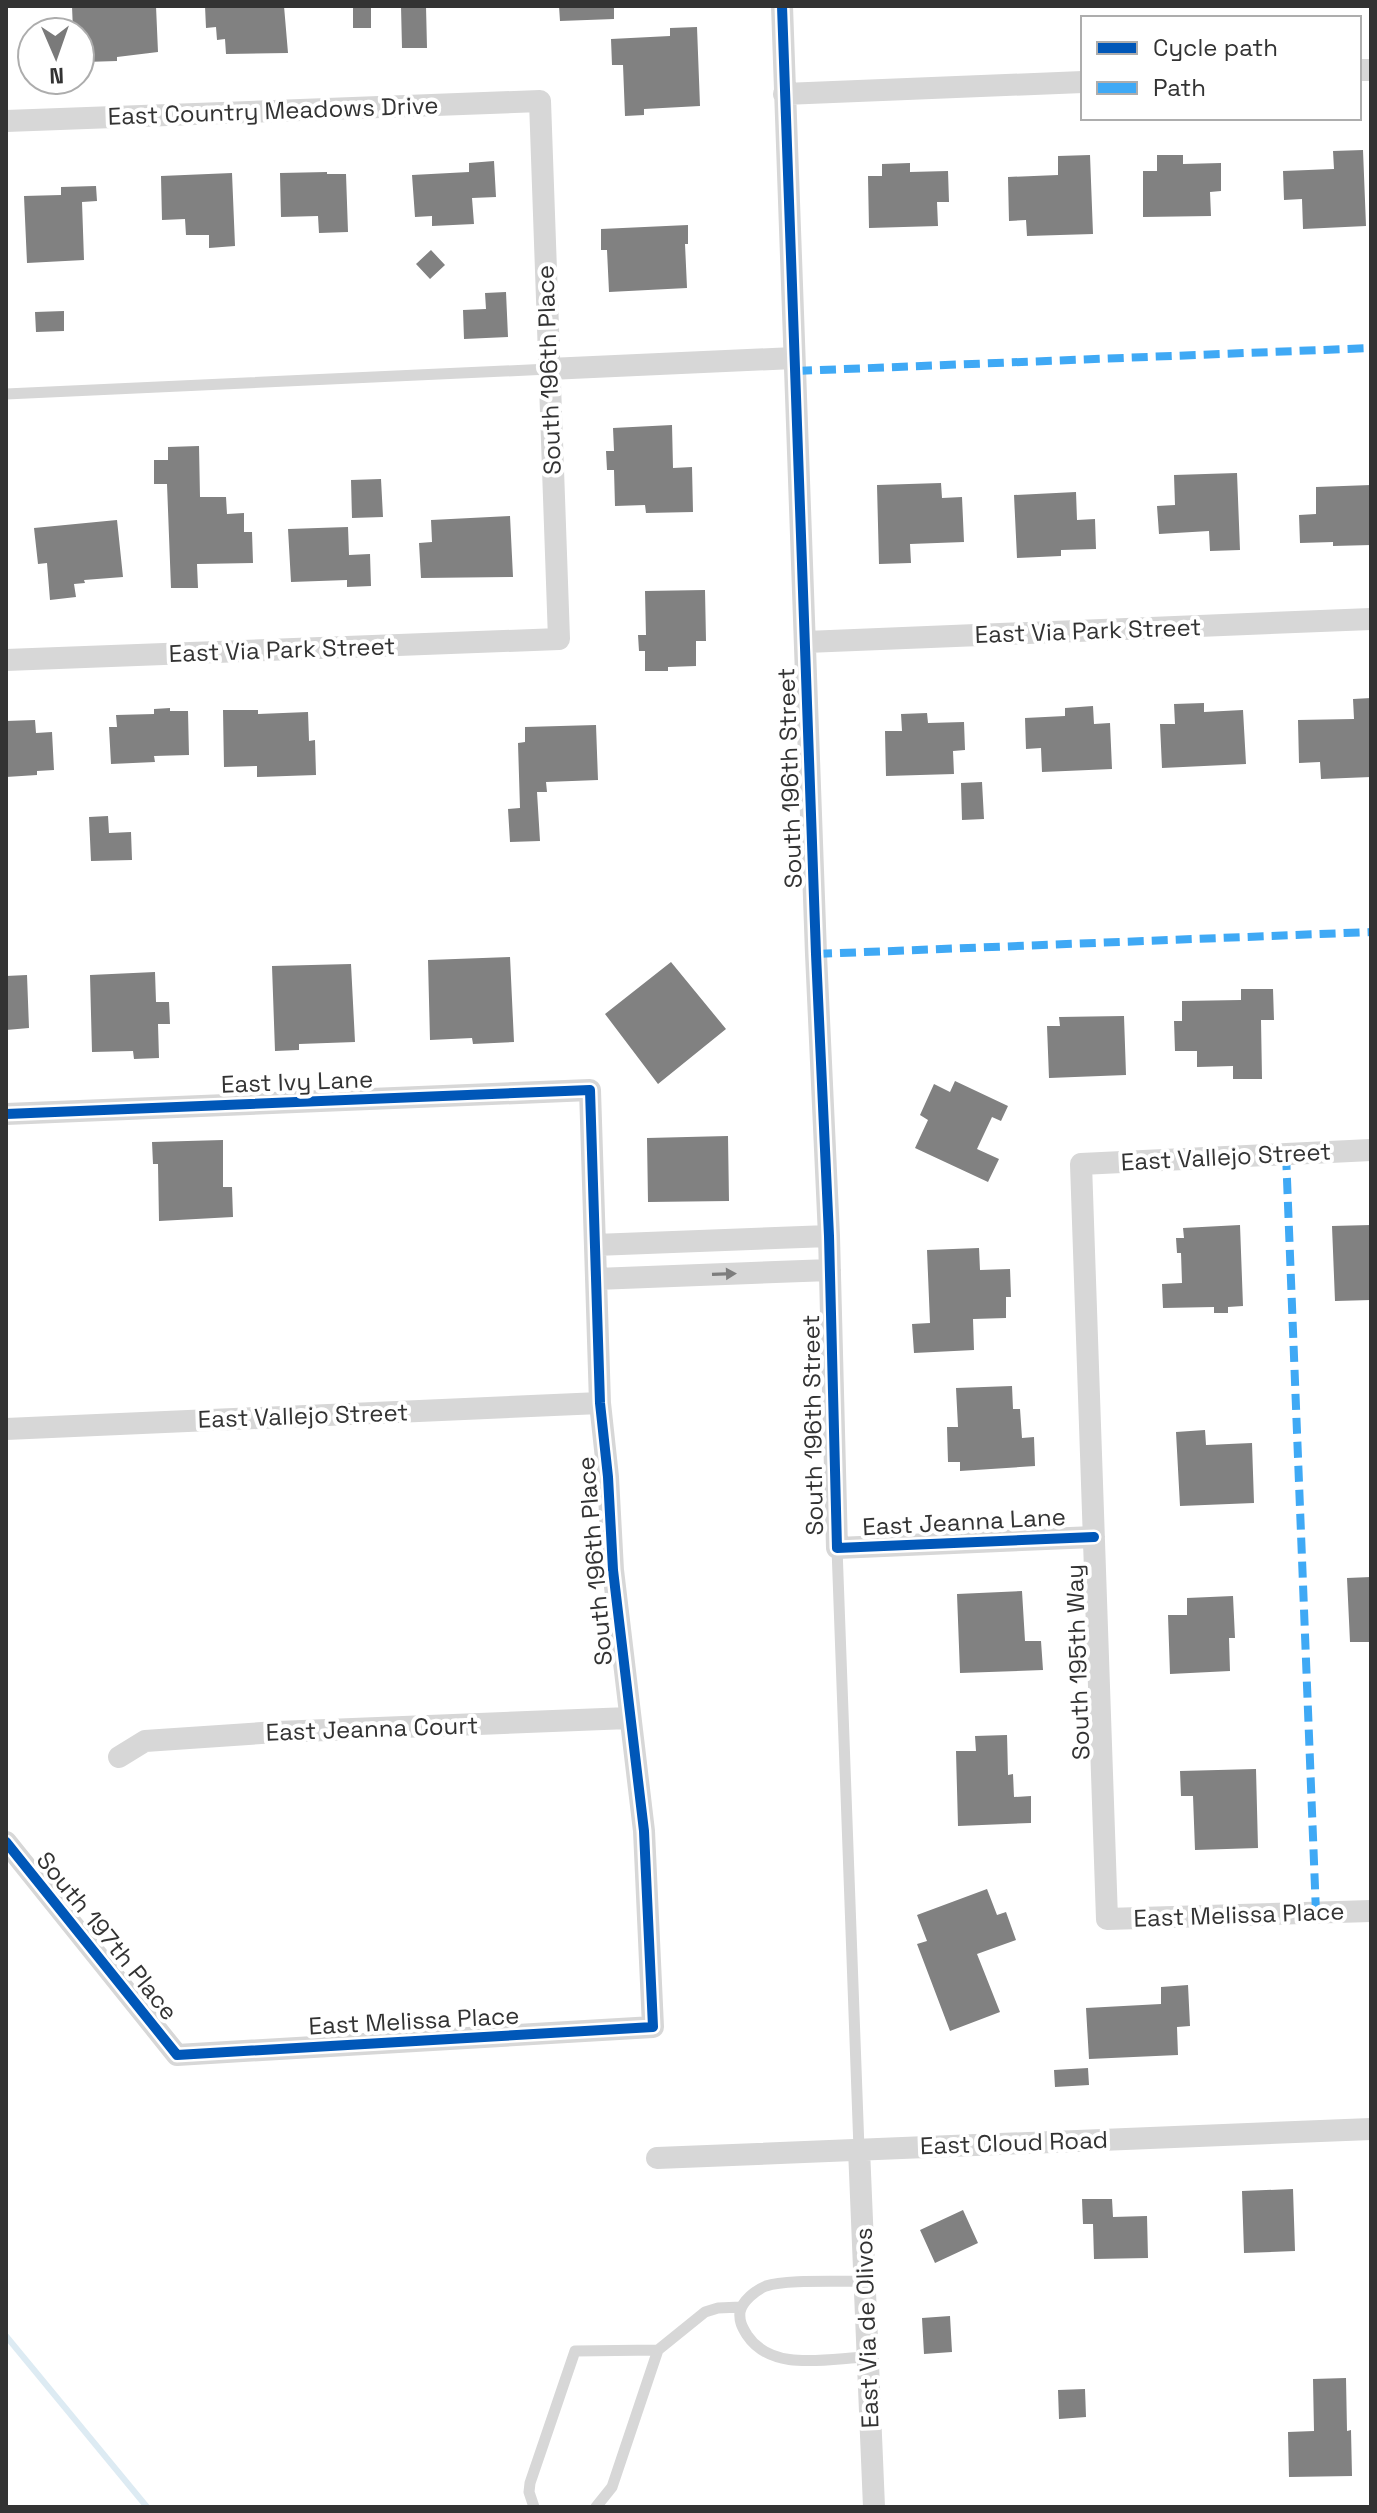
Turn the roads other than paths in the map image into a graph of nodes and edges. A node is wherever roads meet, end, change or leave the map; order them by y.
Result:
1 (782, 6) edge
2 (1081, 82) edge
3 (784, 94) junction
4 (540, 101) joint
5 (6, 121) edge
6 (794, 358) junction
7 (549, 369) junction
8 (6, 394) edge
9 (1371, 619) edge
10 (559, 639) joint
11 (806, 642) junction
12 (6, 660) edge
13 (590, 1090) joint
14 (6, 1114) edge
15 (1371, 1150) edge
16 (1081, 1164) joint
17 (829, 1236) junction
18 (665, 1242) junction
19 (595, 1245) junction
20 (830, 1270) junction
21 (665, 1276) junction
22 (596, 1279) junction
23 (600, 1403) junction
24 (6, 1429) edge
25 (1094, 1537) junction
26 (837, 1548) junction
27 (629, 1718) junction
28 (119, 1757) dead end
29 (6, 1842) edge
30 (1371, 1911) edge
31 (1107, 1919) joint
32 (653, 2027) joint
33 (177, 2055) joint
34 (1371, 2129) edge
35 (859, 2149) junction
36 (657, 2158) dead end
37 (865, 2281) junction
38 (741, 2307) junction
39 (658, 2350) junction
40 (868, 2357) junction
41 (534, 2507) edge
42 (596, 2507) edge
43 (874, 2507) edge

1 - 3 street, South 196th Street
2 - 3 street
3 - 6 street, South 196th Street
4 - 5 street, East Country Meadows Drive
4 - 7 street, South 196th Place
6 - 7 street
6 - 11 street, South 196th Street
7 - 8 lane
7 - 10 street, South 196th Place
9 - 11 street, East Via Park Street
10 - 12 street, East Via Park Street
11 - 17 street, South 196th Street
13 - 14 street, East Ivy Lane
13 - 19 street, South 196th Place
15 - 16 street, East Vallejo Street
16 - 25 street, South 195th Way
17 - 18 street
17 - 20 street, South 196th Street
18 - 19 street
18 - 21 street
19 - 22 street, South 196th Place
21 -> 20 street
20 - 26 street, South 196th Street
21 - 22 street
22 - 23 street, South 196th Place
23 - 24 street, East Vallejo Street
23 - 27 street, South 196th Place
25 - 26 street, East Jeanna Lane
25 - 31 street, South 195th Way
26 - 35 lane
27 - 28 street, East Jeanna Court
27 - 32 street, South 196th Place
29 - 33 street, South 197th Place
30 - 31 street, East Melissa Place
32 - 33 street, East Melissa Place
34 - 35 street, East Cloud Road
35 - 36 street, East Cloud Road
35 - 37 street, East Via de Olivos
37 - 38 lane
37 - 40 street, East Via de Olivos
38 - 39 lane
38 - 40 lane
39 - 41 lane
39 - 42 lane
40 - 43 street, East Via de Olivos

